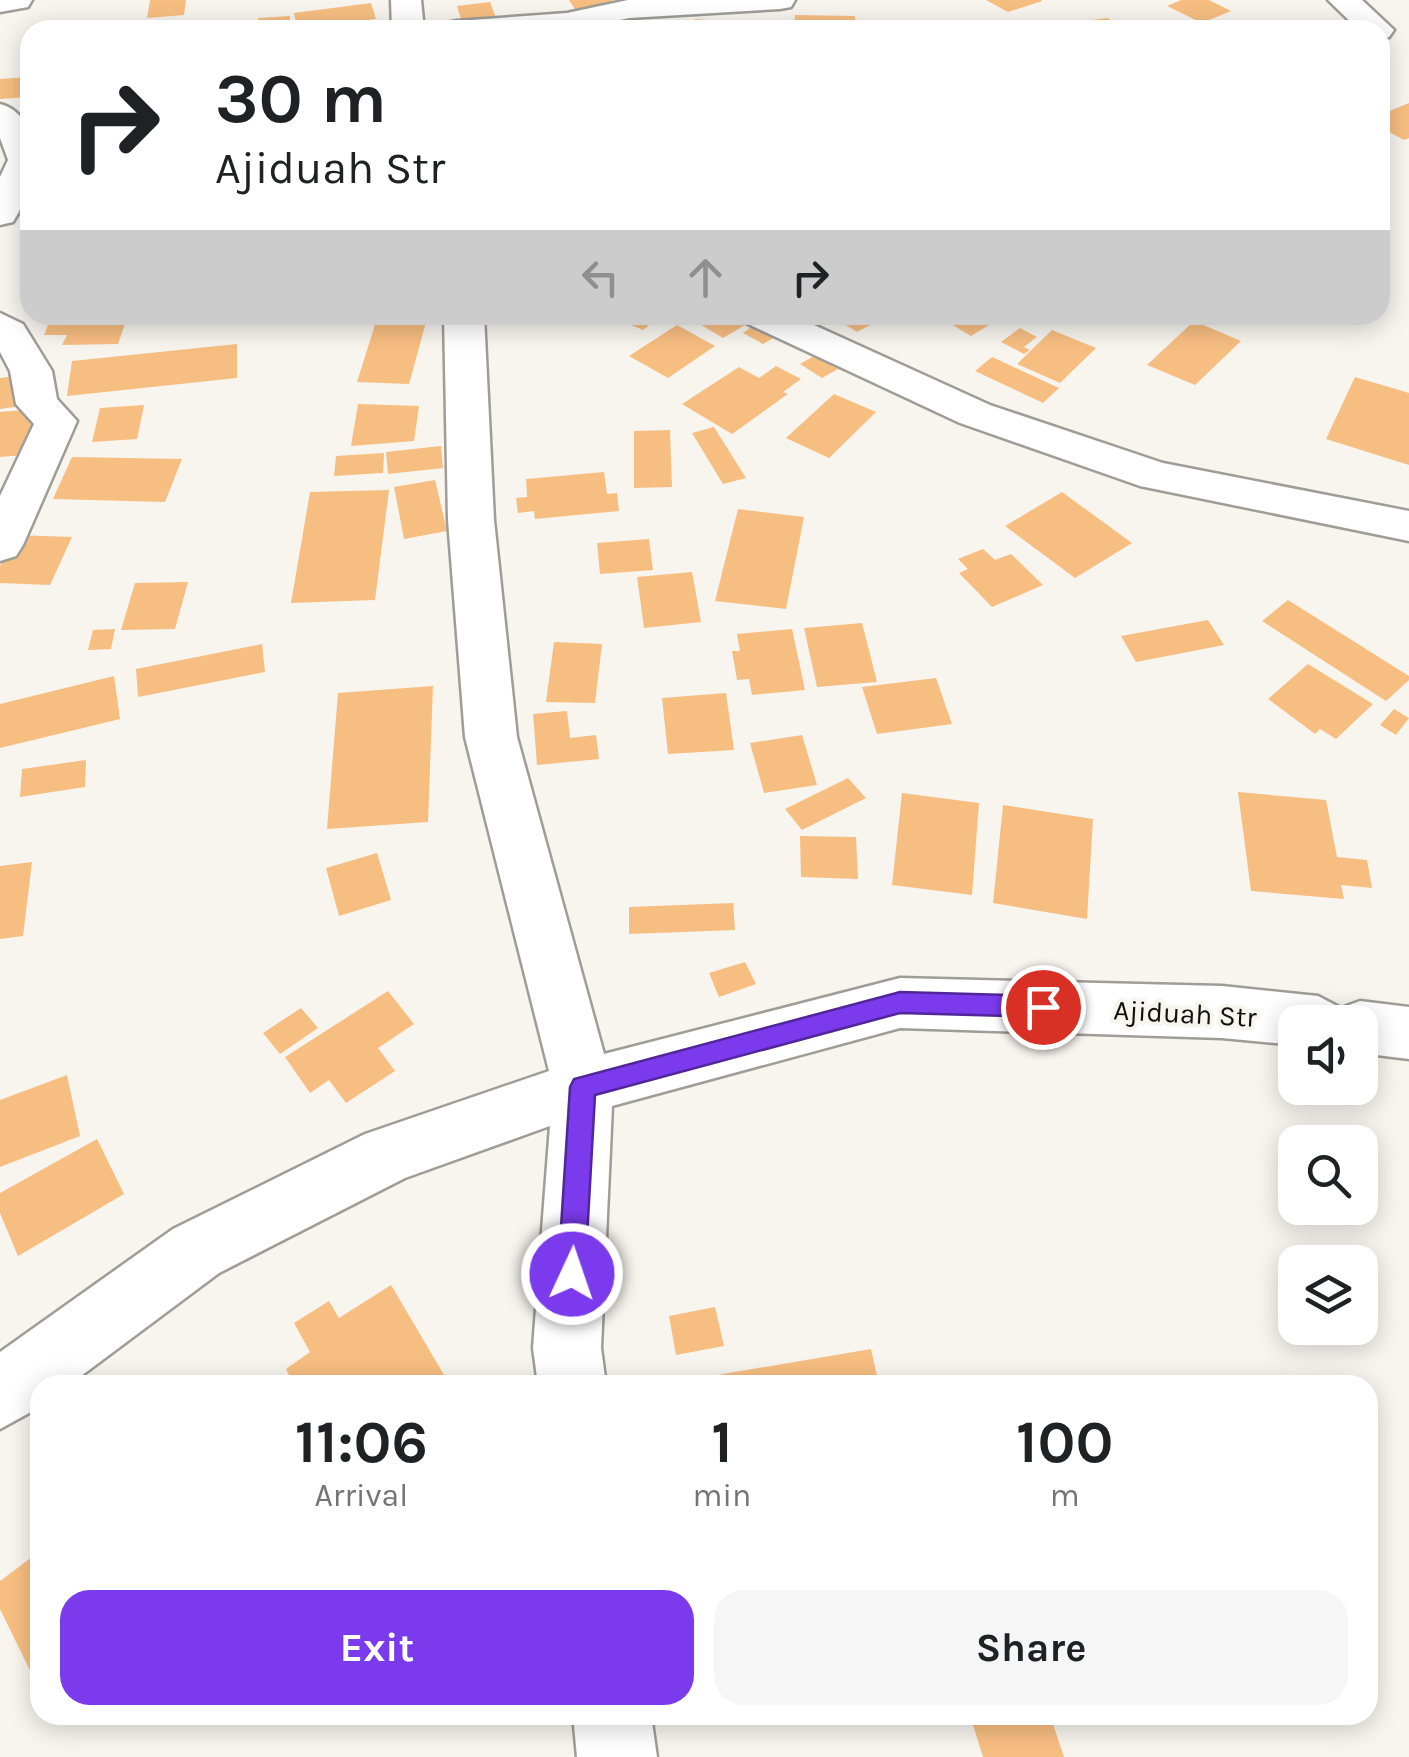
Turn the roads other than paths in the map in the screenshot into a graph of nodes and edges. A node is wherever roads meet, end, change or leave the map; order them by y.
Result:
1 (17, 0) edge
2 (780, 0) edge
3 (1343, 0) edge
4 (0, 2) edge
5 (577, 20) edge
6 (1366, 20) edge
7 (0, 114) edge
8 (20, 142) edge
9 (20, 172) edge
10 (0, 214) edge
11 (0, 324) edge
12 (464, 325) edge
13 (782, 325) edge
14 (1409, 526) edge
15 (0, 545) edge
16 (1278, 1018) edge
17 (1378, 1029) edge
18 (1409, 1032) edge
19 (583, 1087) junction
20 (571, 1375) edge
21 (0, 1394) edge
22 (613, 1725) edge
23 (617, 1757) edge

1 - 4 street
2 - 5 street
3 - 6 street
7 - 8 street
9 - 10 street
11 - 15 street
12 - 19 street
13 - 14 street
16 - 19 street, Ajiduah Str
17 - 18 street
19 - 20 street
19 - 21 street, Ajiduah Str
22 - 23 street

